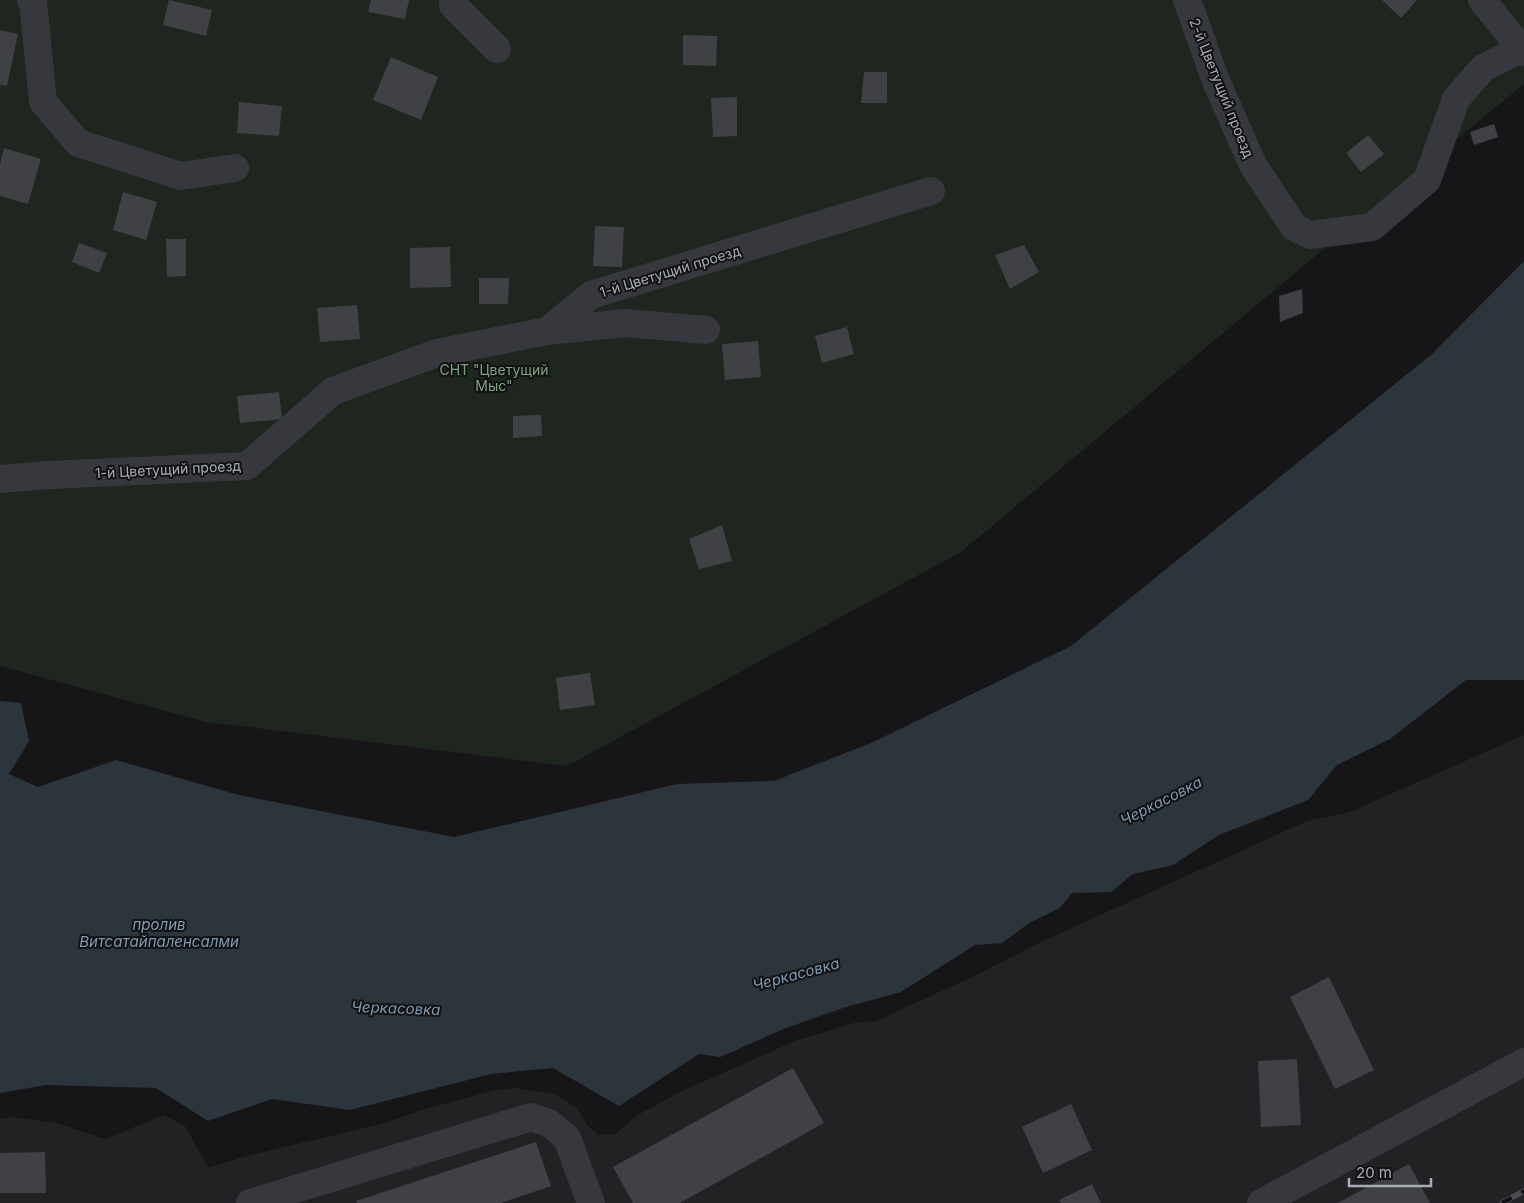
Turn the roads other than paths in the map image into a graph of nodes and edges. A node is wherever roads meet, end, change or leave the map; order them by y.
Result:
1 (31, 0) edge
2 (455, 0) edge
3 (1187, 0) edge
4 (1482, 0) edge
5 (497, 49) dead end
6 (1523, 49) edge
7 (235, 168) dead end
8 (931, 191) dead end
9 (546, 330) junction
10 (706, 330) dead end
11 (0, 479) edge
12 (1524, 1062) edge
13 (250, 1203) edge
14 (591, 1203) edge
15 (1261, 1203) edge

1 - 7 street
2 - 5 street
3 - 6 street, 2-й Цветущий проезд
4 - 6 street
8 - 9 street, 1-й Цветущий проезд
9 - 10 street
9 - 11 street, 1-й Цветущий проезд
12 - 15 street
13 - 14 street

